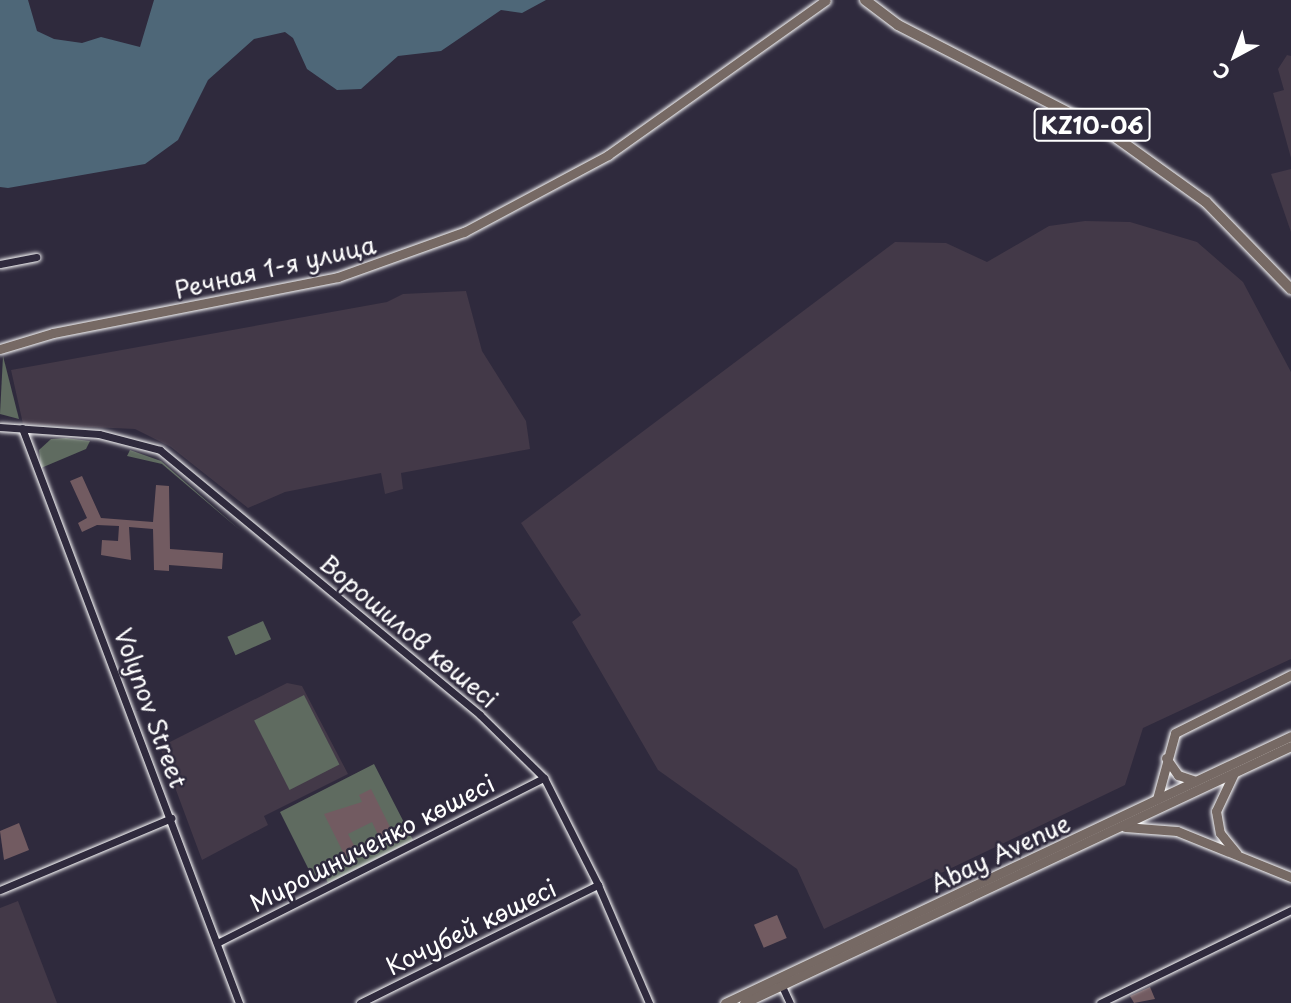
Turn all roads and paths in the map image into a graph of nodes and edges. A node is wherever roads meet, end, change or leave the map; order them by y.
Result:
1 (826, 0) edge
2 (865, 0) edge
3 (36, 257) dead end
4 (0, 264) edge
5 (1291, 289) edge
6 (0, 349) edge
7 (0, 427) edge
8 (22, 428) junction
9 (1291, 675) edge
10 (1291, 736) edge
11 (1291, 746) edge
12 (1166, 758) junction
13 (1235, 772) junction
14 (544, 778) junction
15 (1195, 781) junction
16 (1157, 799) junction
17 (171, 818) junction
18 (1123, 826) junction
19 (1237, 854) junction
20 (1291, 877) edge
21 (598, 885) junction
22 (0, 890) edge
23 (1291, 910) edge
24 (217, 943) junction
25 (780, 982) junction
26 (239, 1003) edge
27 (360, 1003) edge
28 (649, 1003) edge
29 (725, 1003) edge
30 (744, 1003) edge
31 (790, 1003) edge
32 (1100, 1003) edge

1 - 6 main road, Речная 1-я улица
2 - 5 highway, KZ10-06
3 - 4 street
7 - 8 street, Ворошилов көшесі
8 - 14 street, Ворошилов көшесі
8 - 17 street, Volynov Street
9 - 12 main road
10 - 15 main road, Abay Avenue
11 - 13 main road, Abay Avenue
12 - 15 main road
12 - 16 main road
13 - 18 main road, Abay Avenue
13 - 19 main road
14 - 21 street, Ворошилов көшесі
14 - 24 street, Мирошниченко көшесі
15 - 16 main road, Abay Avenue
16 - 25 main road, Abay Avenue
17 - 22 street
17 - 24 street, Volynov Street
18 - 19 main road
18 - 25 main road, Abay Avenue
19 - 20 main road
21 - 27 street, Кочубей көшесі
21 - 28 street, Ворошилов көшесі
23 - 32 street
24 - 26 street, Volynov Street
25 - 29 main road, Abay Avenue
25 - 30 main road, Abay Avenue
25 - 31 street

